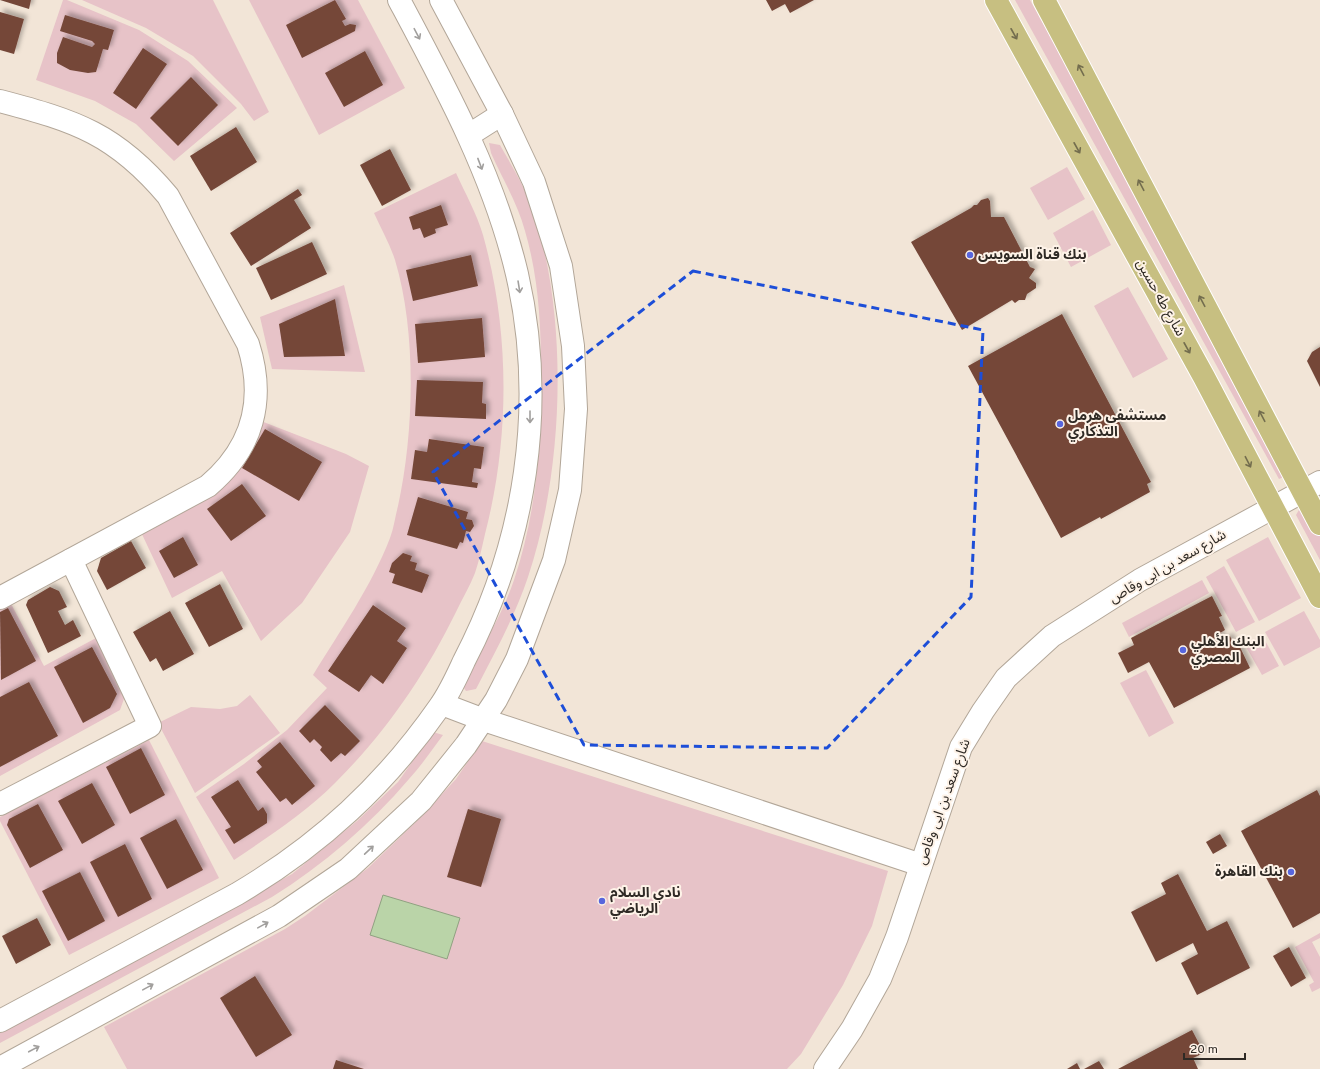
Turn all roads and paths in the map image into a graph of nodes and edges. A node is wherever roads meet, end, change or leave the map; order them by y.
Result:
1 (399, 0) edge
2 (441, 0) edge
3 (996, 0) edge
4 (1044, 0) edge
5 (0, 101) edge
6 (502, 114) junction
7 (469, 135) junction
8 (1311, 487) edge
9 (1272, 508) junction
10 (1320, 524) edge
11 (71, 560) junction
12 (1320, 597) edge
13 (0, 598) edge
14 (442, 704) junction
15 (484, 720) junction
16 (0, 804) edge
17 (921, 865) junction
18 (0, 1022) edge
19 (0, 1068) edge
20 (825, 1069) edge

1 -> 7 street
2 - 6 street
3 -> 9 main road, شارع طه حسين
8 -> 4 main road
5 - 11 street
6 - 7 street
6 - 15 street
7 -> 14 street
8 - 9 street, شارع سعد بن ابى وقاص
8 - 10 main road
9 - 12 main road, شارع طه حسين
9 - 17 street, شارع سعد بن ابى وقاص
11 - 13 street
11 - 16 street
14 - 15 street
14 - 18 street
15 - 17 street
19 -> 15 street
17 - 20 street, شارع سعد بن ابى وقاص

